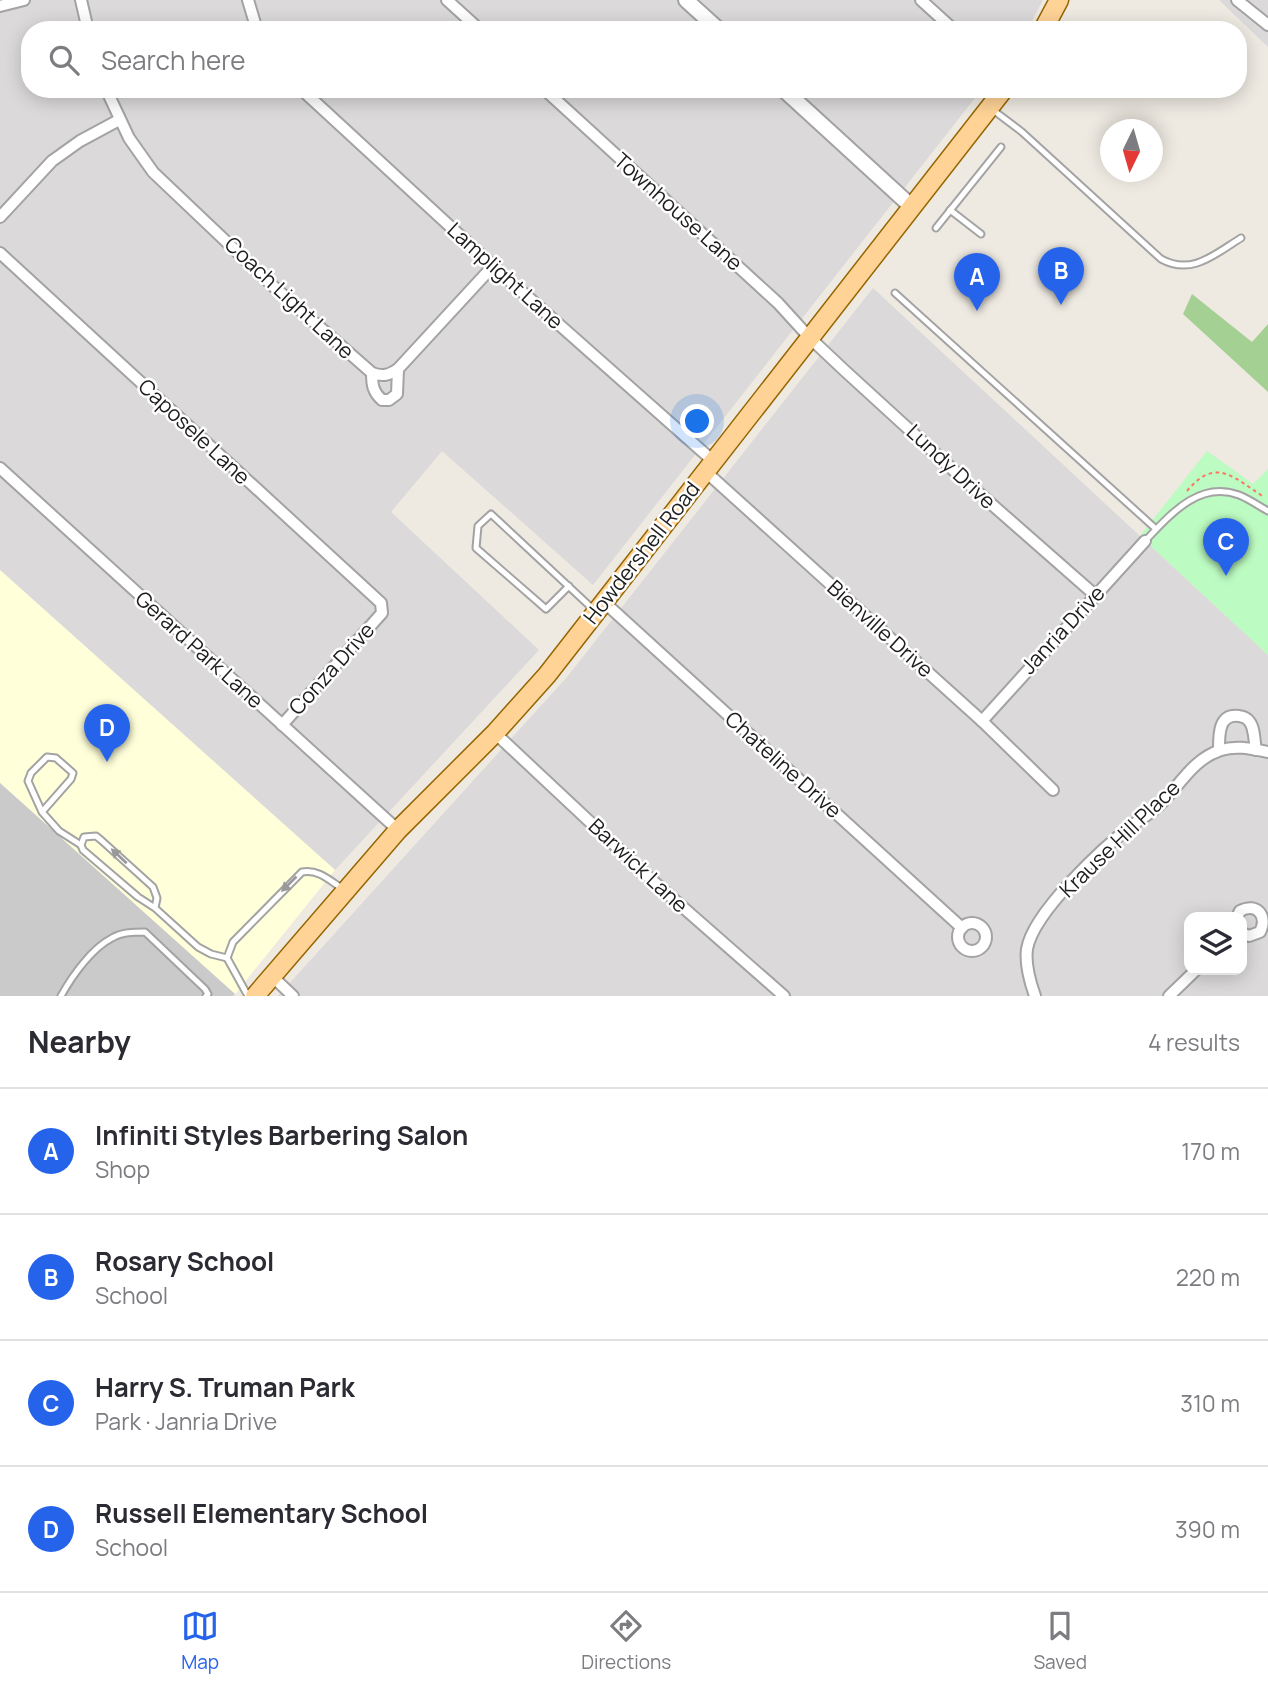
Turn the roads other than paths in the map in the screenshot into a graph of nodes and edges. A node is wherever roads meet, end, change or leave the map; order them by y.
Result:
1 (24, 0) edge
2 (81, 0) edge
3 (248, 0) edge
4 (447, 0) edge
5 (686, 0) edge
6 (921, 0) edge
7 (1059, 0) edge
8 (1237, 0) edge
9 (0, 6) edge
10 (86, 21) edge
11 (254, 21) edge
12 (470, 21) edge
13 (709, 21) edge
14 (944, 21) edge
15 (1047, 21) edge
16 (1268, 25) edge
17 (110, 98) edge
18 (311, 98) edge
19 (554, 98) edge
20 (793, 98) edge
21 (997, 98) edge
22 (990, 108) junction
23 (119, 120) junction
24 (1001, 147) dead end
25 (912, 207) junction
26 (950, 210) junction
27 (0, 217) edge
28 (936, 228) dead end
29 (981, 234) dead end
30 (1241, 238) dead end
31 (0, 253) edge
32 (493, 267) junction
33 (895, 293) dead end
34 (809, 337) junction
35 (398, 369) junction
36 (372, 373) junction
37 (708, 466) junction
38 (0, 468) edge
39 (1268, 511) edge
40 (1156, 529) junction
41 (1145, 541) joint
42 (569, 586) junction
43 (1095, 595) junction
44 (600, 607) junction
45 (382, 612) joint
46 (982, 721) junction
47 (282, 725) junction
48 (495, 733) junction
49 (1219, 750) junction
50 (1256, 750) junction
51 (1268, 752) edge
52 (1053, 790) dead end
53 (42, 813) junction
54 (398, 830) junction
55 (81, 845) junction
56 (346, 891) junction
57 (155, 908) junction
58 (1240, 912) edge
59 (962, 928) dead end
60 (1247, 935) edge
61 (227, 958) junction
62 (1191, 975) edge
63 (273, 977) junction
64 (208, 995) edge
65 (61, 996) edge
66 (248, 996) edge
67 (255, 996) edge
68 (293, 996) edge
69 (784, 996) edge
70 (1035, 996) edge
71 (1169, 996) edge

1 - 9 street
2 - 10 street
3 - 11 street
4 - 12 street
5 - 13 street
6 - 14 street
7 - 15 main road
8 - 16 street
17 - 23 street, Coach Light Lane
18 - 32 street, Lamplight Lane
19 - 34 street, Townhouse Lane
20 - 25 street
21 - 22 main road, Howdershell Road
22 - 25 main road, Howdershell Road
22 - 30 lane
23 - 27 street
23 - 36 street, Coach Light Lane
24 - 26 lane
25 - 34 main road, Howdershell Road
26 - 28 lane
26 - 29 lane
31 - 45 street, Caposele Lane
32 - 35 street
32 - 37 street, Lamplight Lane
33 - 40 lane
34 - 37 main road, Howdershell Road
34 - 43 street, Lundy Drive
35 - 36 street, Coach Light Lane
35 - 36 street
37 - 44 main road, Howdershell Road
37 - 46 street, Bienville Drive
38 - 47 street, Gerard Park Lane
39 - 40 lane
40 - 41 lane
41 - 43 street, Janria Drive
42 - 42 lane
42 - 44 lane
43 - 46 street, Janria Drive
44 - 48 main road, Howdershell Road
44 - 59 street, Chateline Drive
45 - 47 street, Conza Drive
46 - 52 street, Bienville Drive
47 - 54 street, Gerard Park Lane
48 - 54 main road, Howdershell Road
48 - 69 street, Barwick Lane
49 - 50 street, Krause Hill Place
49 - 50 street
49 - 70 street, Krause Hill Place
50 - 51 street
53 - 53 lane
53 - 55 lane
54 - 56 main road, Howdershell Road
55 - 57 lane
57 -> 55 lane
56 -> 61 lane
56 - 63 main road, Howdershell Road
57 - 61 lane
58 - 60 street
61 - 66 lane
62 - 71 street
63 - 67 main road, Howdershell Road
63 - 68 street
64 - 65 lane

